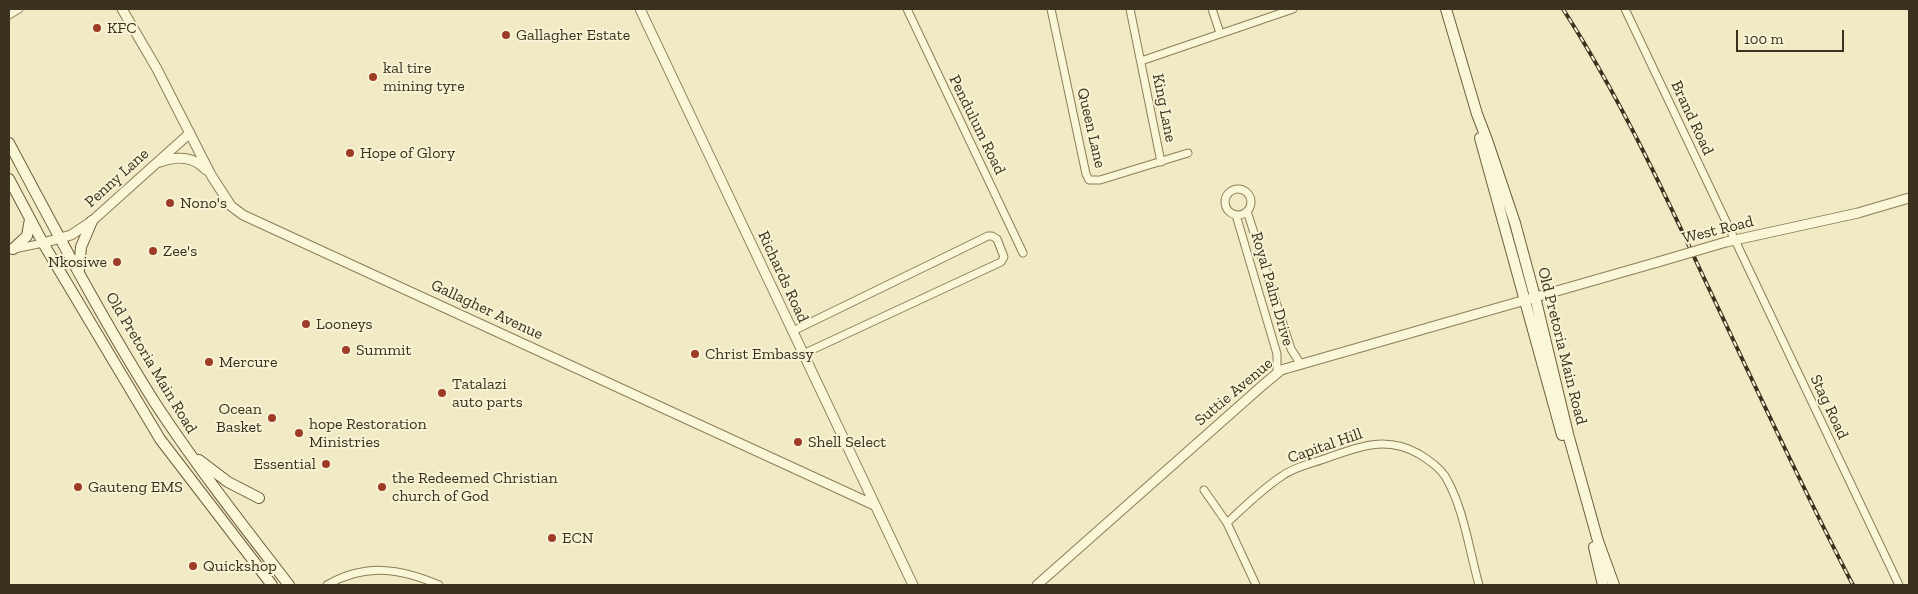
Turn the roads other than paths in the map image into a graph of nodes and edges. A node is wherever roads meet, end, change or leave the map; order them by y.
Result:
1 (19, 9) edge
2 (122, 9) edge
3 (640, 9) edge
4 (906, 9) edge
5 (1050, 9) edge
6 (1130, 9) edge
7 (1212, 9) edge
8 (1293, 9) edge
9 (1446, 9) edge
10 (1625, 9) edge
11 (9, 15) edge
12 (1220, 33) junction
13 (1141, 61) junction
14 (190, 134) junction
15 (9, 143) edge
16 (1188, 153) dead end
17 (1161, 162) junction
18 (154, 165) junction
19 (210, 176) junction
20 (9, 179) edge
21 (1909, 198) edge
22 (1247, 211) junction
23 (1236, 215) junction
24 (30, 219) junction
25 (92, 222) junction
26 (60, 239) junction
27 (1730, 241) junction
28 (43, 243) junction
29 (11, 249) edge
30 (1023, 252) dead end
31 (79, 271) junction
32 (1530, 298) junction
33 (1275, 299) junction
34 (1262, 303) junction
35 (792, 332) junction
36 (803, 354) junction
37 (1300, 363) junction
38 (1277, 372) junction
39 (187, 450) junction
40 (1204, 490) dead end
41 (259, 498) dead end
42 (874, 505) junction
43 (1227, 523) junction
44 (279, 572) junction
45 (272, 585) edge
46 (289, 585) edge
47 (298, 585) edge
48 (327, 585) edge
49 (439, 585) edge
50 (913, 585) edge
51 (1037, 585) edge
52 (1256, 585) edge
53 (1479, 585) edge
54 (1604, 585) edge
55 (1614, 585) edge
56 (1899, 585) edge

1 - 11 street
2 - 14 street, Gallagher Avenue
3 - 35 street, Richards Road
4 - 30 street, Pendulum Road
5 - 17 street, Queen Lane
6 - 13 street, King Lane
7 - 12 street
8 - 12 street, King Lane
9 - 32 main road, Old Pretoria Main Road
10 - 27 street, Brand Road
12 - 13 street, King Lane
13 - 17 street, King Lane
14 - 18 street, Penny Lane
14 - 19 street, Gallagher Avenue
15 - 26 main road, Old Pretoria Main Road
16 - 17 street, King Lane
18 - 19 street
18 - 25 street, Penny Lane
19 - 42 street, Gallagher Avenue
20 - 24 main road, Old Pretoria Main Road
21 - 27 street, West Road
22 - 23 street
22 - 23 street
22 - 33 street, Royal Palm Drive
23 - 34 street, Royal Palm Drive
24 - 28 main road, Old Pretoria Main Road
24 - 29 main road
25 - 26 street, Penny Lane
25 - 31 main road
26 - 28 street, Penny Lane
26 - 31 main road, Old Pretoria Main Road
27 - 32 street, West Road, bridge
27 - 56 street, Stag Road
28 - 29 street
28 - 45 main road, Old Pretoria Main Road
31 - 39 main road, Old Pretoria Main Road
32 - 37 street, Suttie Avenue
32 - 54 main road, Old Pretoria Main Road
32 - 55 main road, Old Pretoria Main Road
33 - 34 street
33 - 37 street, Royal Palm Drive
34 - 38 street, Royal Palm Drive
35 - 36 street, Richards Road
35 - 36 street
36 - 42 street, Richards Road
37 - 38 street, Suttie Avenue
38 - 51 street, Suttie Avenue
39 - 41 main road
39 - 44 main road, Old Pretoria Main Road
40 - 43 street
42 - 50 street, Richards Road
43 - 52 street
43 - 53 street, Capital Hill
44 - 46 main road, Old Pretoria Main Road
44 - 47 main road
48 - 49 street

